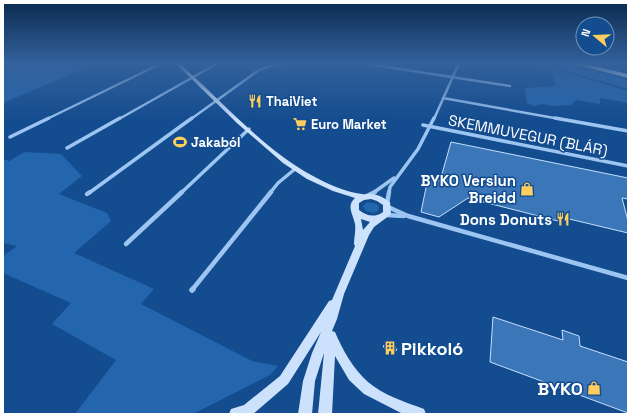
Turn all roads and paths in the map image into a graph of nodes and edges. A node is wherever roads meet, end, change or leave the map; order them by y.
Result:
1 (122, 82) edge
2 (182, 82) edge
3 (199, 82) edge
4 (242, 82) edge
5 (450, 82) edge
6 (488, 82) edge
7 (510, 86) dead end
8 (442, 98) junction
9 (217, 100) junction
10 (423, 125) dead end
11 (430, 127) junction
12 (249, 130) junction
13 (628, 131) edge
14 (10, 137) dead end
15 (67, 148) dead end
16 (628, 166) edge
17 (295, 169) junction
18 (398, 176) junction
19 (328, 187) junction
20 (87, 194) dead end
21 (365, 196) junction
22 (354, 209) junction
23 (385, 211) junction
24 (408, 216) junction
25 (126, 244) dead end
26 (358, 246) junction
27 (628, 278) edge
28 (192, 290) dead end
29 (339, 294) junction
30 (332, 319) junction
31 (331, 337) junction
32 (236, 414) edge
33 (305, 414) edge
34 (325, 414) edge
35 (419, 414) edge

1 - 14 street
2 - 15 street
3 - 9 street
4 - 9 street
5 - 8 street
6 - 7 street
8 - 11 street
8 - 13 street
9 - 12 street
9 - 20 street
10 - 11 street, SKEMMUVEGUR (BLÁR)
11 - 16 street, SKEMMUVEGUR (BLÁR)
11 - 18 street
12 - 17 street
12 - 25 street
17 - 19 street
17 - 28 street
18 - 21 street
18 - 23 street
19 - 21 street
19 - 22 street
21 - 22 street
21 - 23 street
22 - 23 street
22 - 26 street
23 - 24 street
23 - 24 street
23 - 26 street
24 - 27 street
26 - 29 street
29 - 30 street
29 - 32 street
30 - 31 street
30 - 33 street
31 - 34 street
31 - 35 street

